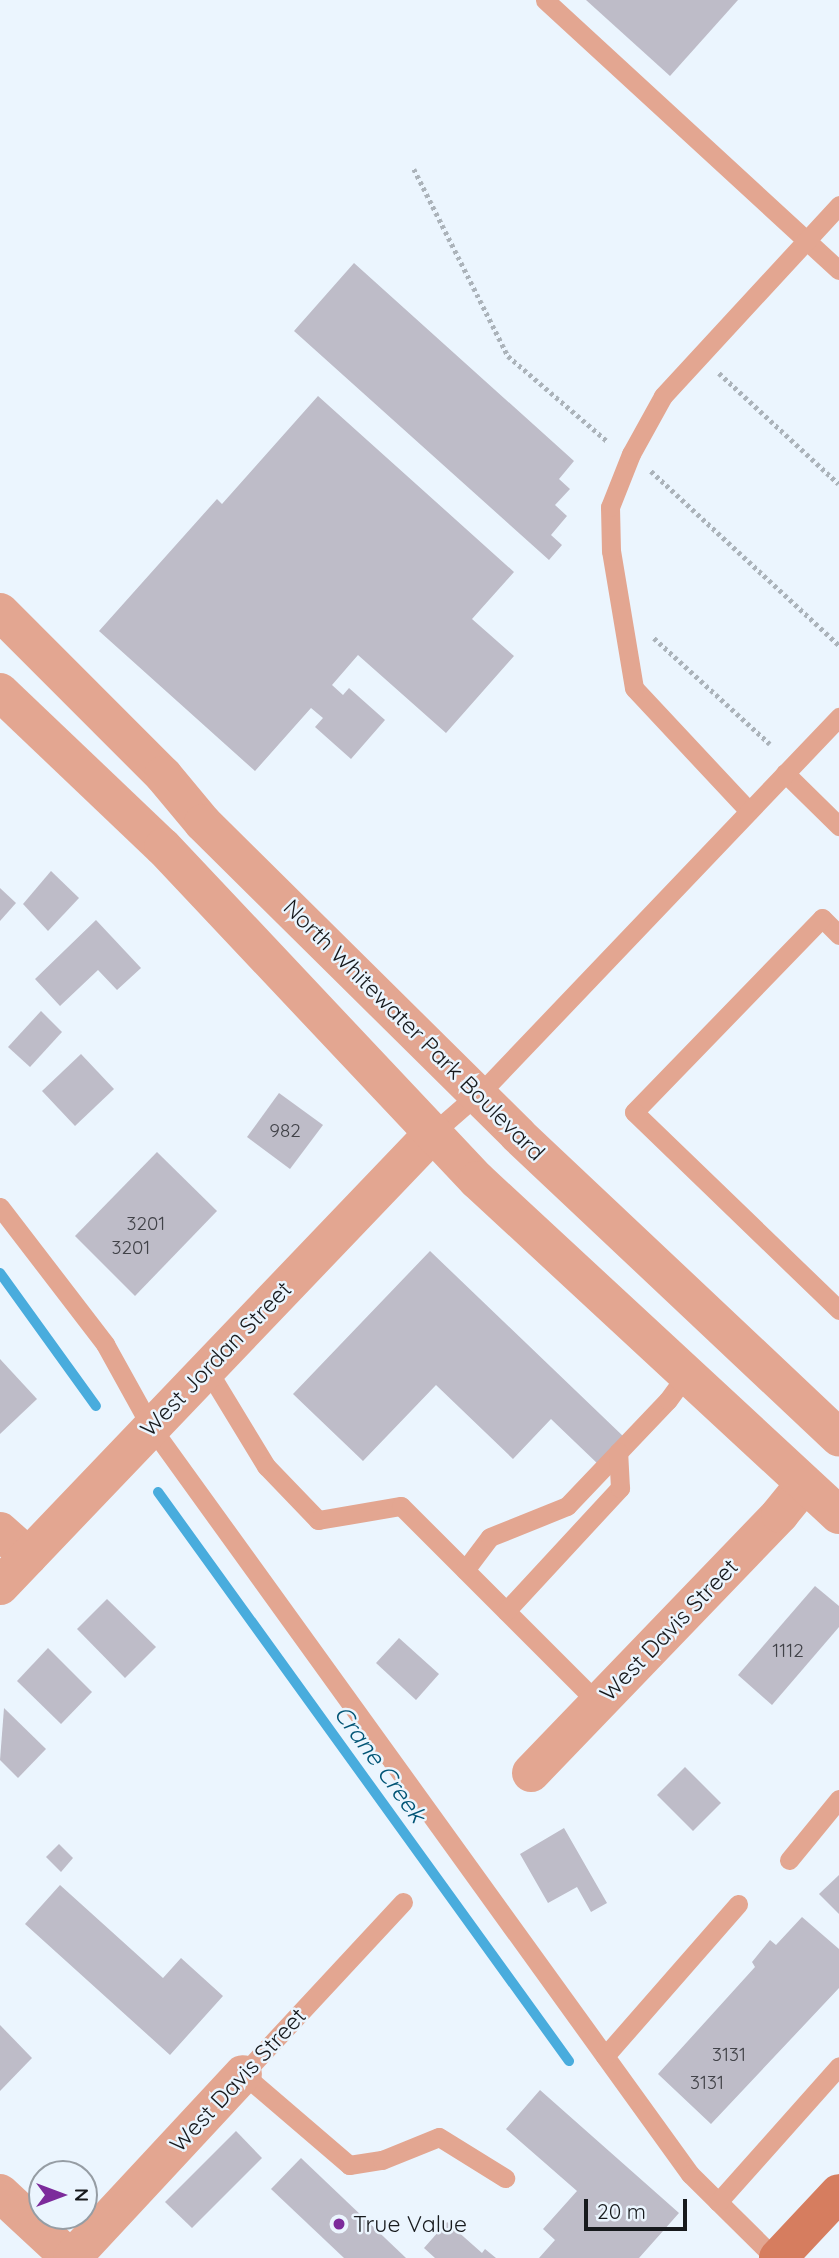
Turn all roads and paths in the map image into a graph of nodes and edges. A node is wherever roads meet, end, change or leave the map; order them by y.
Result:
1 (545, 0) edge
2 (414, 169) dead end
3 (839, 205) edge
4 (807, 240) junction
5 (839, 270) edge
6 (713, 368) dead end
7 (608, 442) dead end
8 (645, 466) dead end
9 (839, 484) edge
10 (0, 612) edge
11 (653, 636) dead end
12 (839, 645) edge
13 (0, 692) edge
14 (839, 717) edge
15 (770, 744) dead end
16 (785, 773) junction
17 (749, 811) junction
18 (839, 826) edge
19 (839, 935) edge
20 (479, 1093) junction
21 (433, 1133) junction
22 (0, 1207) edge
23 (839, 1310) edge
24 (207, 1369) junction
25 (688, 1372) junction
26 (151, 1427) junction
27 (839, 1437) edge
28 (618, 1452) junction
29 (804, 1484) junction
30 (839, 1515) edge
31 (0, 1531) edge
32 (28, 1556) junction
33 (465, 1570) junction
34 (0, 1586) edge
35 (506, 1611) junction
36 (598, 1703) junction
37 (531, 1773) dead end
38 (839, 1799) edge
39 (789, 1860) dead end
40 (403, 1902) dead end
41 (738, 1904) dead end
42 (605, 2056) junction
43 (839, 2066) edge
44 (243, 2074) junction
45 (505, 2178) dead end
46 (0, 2193) edge
47 (839, 2193) edge
48 (718, 2202) junction
49 (71, 2258) edge
50 (777, 2258) edge

1 - 4 lane
2 - 7 path
3 - 4 lane
4 - 5 lane
4 - 17 lane
6 - 9 path
8 - 12 path
10 - 20 street, North Whitewater Park Boulevard
11 - 15 path
13 - 21 street
14 - 16 lane
16 - 17 lane
16 - 18 lane
17 - 20 lane
19 - 23 lane
20 - 21 lane
20 - 27 street, North Whitewater Park Boulevard
21 - 24 street, West Jordan Street
21 - 25 street
22 - 26 lane
24 - 26 street, West Jordan Street
24 - 33 lane
25 - 28 lane
25 - 29 street
26 - 32 street, West Jordan Street
26 - 42 lane
28 - 33 lane
28 - 35 lane
29 - 30 street
29 - 36 street, West Davis Street
31 - 32 street
32 - 34 street, West Jordan Street
33 - 35 lane
35 - 36 lane
36 - 37 street, West Davis Street
38 - 39 lane
40 - 44 lane, West Davis Street
41 - 42 lane
42 - 48 lane
43 - 48 lane
44 - 45 lane
44 - 49 street, West Davis Street
46 - 49 street
47 - 50 main road
48 - 50 lane

